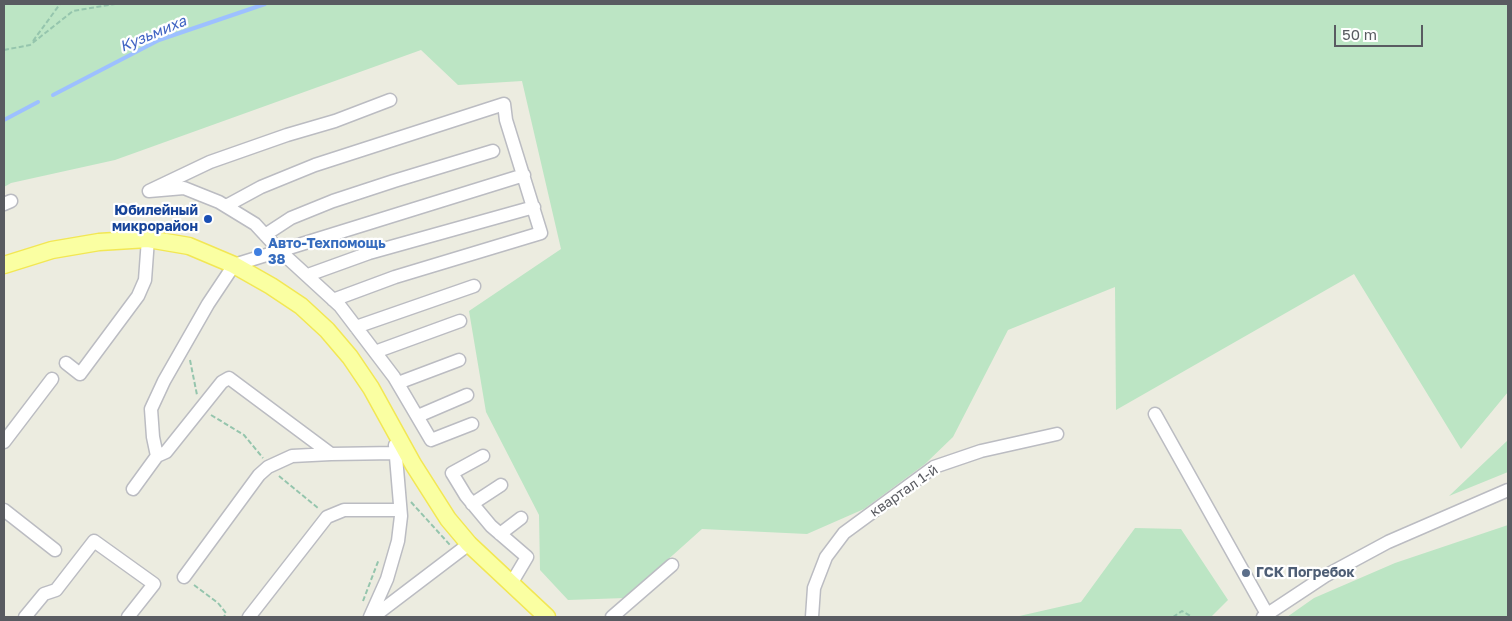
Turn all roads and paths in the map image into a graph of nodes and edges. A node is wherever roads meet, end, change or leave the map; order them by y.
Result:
1 (60, 4) edge
2 (115, 4) edge
3 (30, 45) junction
4 (4, 50) edge
5 (390, 100) dead end
6 (493, 151) dead end
7 (524, 175) junction
8 (226, 206) junction
9 (534, 207) junction
10 (265, 235) junction
11 (148, 239) junction
12 (280, 251) junction
13 (4, 265) edge
14 (234, 265) junction
15 (308, 275) junction
16 (474, 286) dead end
17 (333, 300) junction
18 (460, 321) dead end
19 (356, 327) junction
20 (186, 343) junction
21 (375, 352) junction
22 (459, 360) dead end
23 (66, 364) dead end
24 (52, 379) dead end
25 (398, 382) junction
26 (467, 395) dead end
27 (200, 409) junction
28 (1155, 414) dead end
29 (418, 416) junction
30 (472, 424) dead end
31 (392, 426) junction
32 (1057, 434) dead end
33 (4, 442) edge
34 (396, 453) junction
35 (332, 454) junction
36 (157, 456) junction
37 (483, 456) dead end
38 (268, 467) junction
39 (501, 485) dead end
40 (133, 489) dead end
41 (1508, 490) edge
42 (472, 504) junction
43 (319, 509) dead end
44 (4, 510) edge
45 (400, 510) junction
46 (521, 518) dead end
47 (500, 534) junction
48 (469, 544) junction
49 (55, 550) dead end
50 (380, 556) dead end
51 (672, 565) dead end
52 (184, 577) joint
53 (511, 584) junction
54 (360, 608) dead end
55 (1265, 616) edge
56 (25, 617) edge
57 (128, 617) edge
58 (224, 617) edge
59 (249, 617) edge
60 (372, 617) edge
61 (547, 617) edge
62 (612, 617) edge
63 (812, 617) edge
64 (1173, 617) edge
65 (1192, 617) edge

1 - 3 path
2 - 3 path
3 - 4 path
5 - 8 street
6 - 10 street
7 - 8 street
7 - 9 street
7 - 12 street
8 - 10 street
9 - 15 street
9 - 17 street
10 - 12 street
11 - 13 main road
11 - 14 main road
11 - 23 street
12 - 14 street
12 - 15 street
14 - 20 street
14 - 31 main road
15 - 17 street
16 - 19 street
17 - 19 street
18 - 21 street
19 - 21 street
20 - 27 path
20 - 36 street
21 - 25 street
22 - 25 street
24 - 33 street
25 - 29 street
26 - 29 street
27 - 35 street
27 - 36 street
27 - 38 path
28 - 55 street
29 - 30 street
31 - 34 street
31 - 48 main road
32 - 63 street, квартал 1-й
34 - 35 street
34 - 45 street
35 - 38 street
36 - 40 street
37 - 42 street
38 - 43 path
38 - 52 street
39 - 42 street
41 - 55 street
42 - 47 street
44 - 49 street
45 - 59 street
45 - 60 street
46 - 47 street
47 - 53 street
48 - 53 main road
48 - 60 street
50 - 54 path
51 - 62 street
52 - 58 path
53 - 61 main road
56 - 57 street
64 - 65 path

